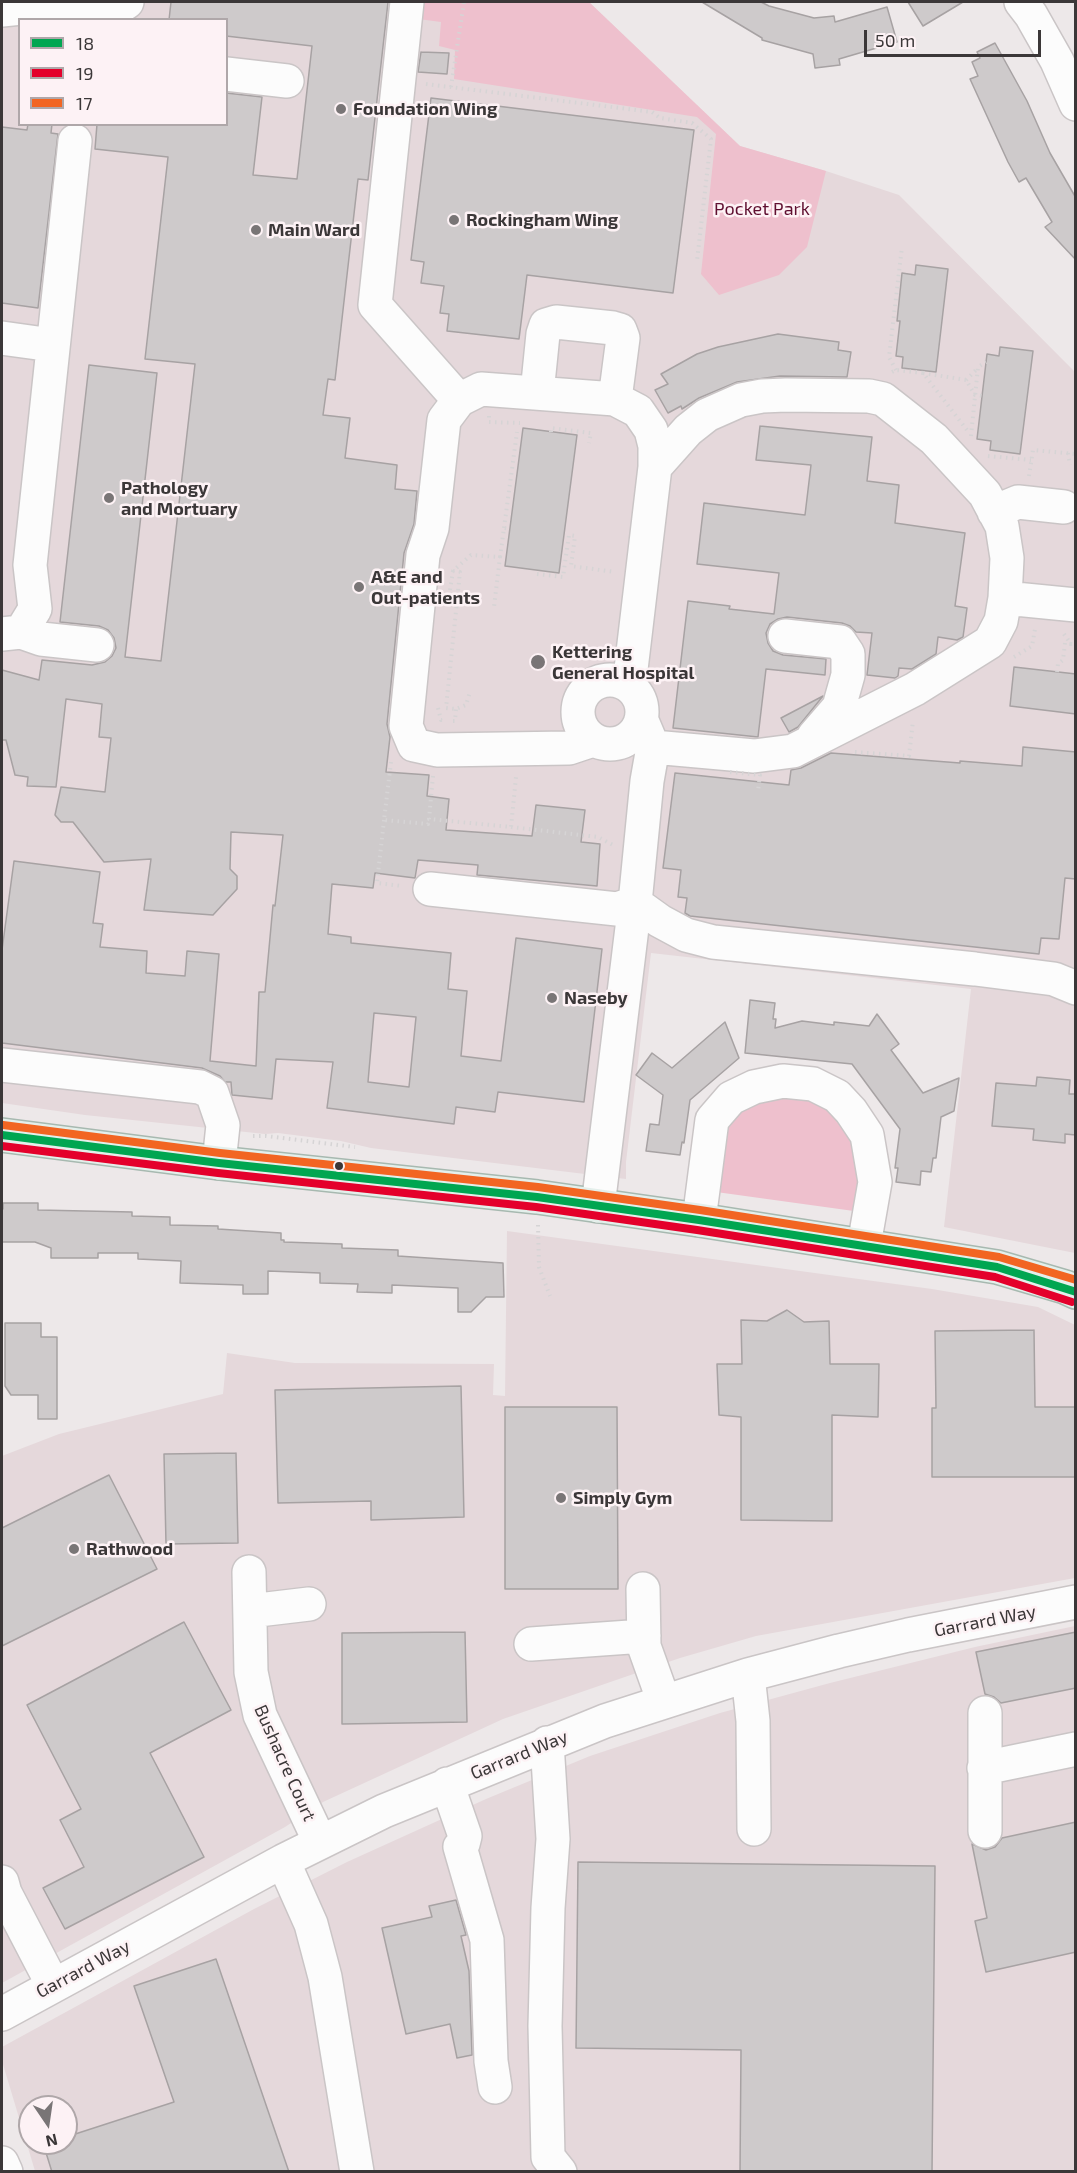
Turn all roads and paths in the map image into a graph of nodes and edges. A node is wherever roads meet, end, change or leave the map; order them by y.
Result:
1 (127, 2) edge
2 (407, 2) edge
3 (464, 2) edge
4 (1021, 2) edge
5 (2, 10) edge
6 (57, 11) edge
7 (228, 74) edge
8 (287, 81) dead end
9 (1076, 104) edge
10 (75, 141) dead end
11 (902, 247) dead end
12 (697, 261) dead end
13 (2, 338) edge
14 (52, 345) junction
15 (986, 362) dead end
16 (978, 367) junction
17 (896, 370) dead end
18 (923, 373) dead end
19 (966, 380) junction
20 (537, 393) junction
21 (975, 395) junction
22 (983, 396) dead end
23 (615, 399) junction
24 (459, 400) junction
25 (972, 429) junction
26 (978, 430) dead end
27 (517, 432) dead end
28 (551, 432) dead end
29 (971, 436) dead end
30 (589, 443) dead end
31 (1068, 453) dead end
32 (988, 456) dead end
33 (1031, 460) dead end
34 (1070, 465) dead end
35 (655, 467) junction
36 (1064, 507) dead end
37 (994, 512) junction
38 (504, 528) junction
39 (510, 529) dead end
40 (500, 557) junction
41 (620, 573) dead end
42 (537, 574) dead end
43 (1005, 598) junction
44 (1076, 605) edge
45 (494, 607) dead end
46 (11, 633) edge
47 (785, 636) dead end
48 (1071, 644) dead end
49 (97, 645) dead end
50 (1057, 672) dead end
51 (848, 675) junction
52 (629, 686) junction
53 (470, 692) dead end
54 (879, 706) junction
55 (456, 709) junction
56 (437, 711) dead end
57 (602, 742) junction
58 (809, 742) junction
59 (647, 747) junction
60 (391, 762) dead end
61 (434, 769) dead end
62 (516, 772) dead end
63 (730, 772) dead end
64 (758, 791) dead end
65 (429, 819) junction
66 (384, 820) junction
67 (501, 826) junction
68 (511, 827) junction
69 (501, 834) dead end
70 (615, 846) dead end
71 (430, 889) joint
72 (635, 903) junction
73 (1076, 988) edge
74 (2, 1065) edge
75 (2, 1135) edge
76 (219, 1162) junction
77 (537, 1197) junction
78 (598, 1206) junction
79 (699, 1220) junction
80 (864, 1245) junction
81 (1076, 1292) edge
82 (550, 1296) dead end
83 (249, 1572) dead end
84 (643, 1589) dead end
85 (1076, 1602) edge
86 (309, 1604) dead end
87 (250, 1611) junction
88 (644, 1636) junction
89 (531, 1644) dead end
90 (748, 1675) junction
91 (664, 1702) junction
92 (985, 1713) dead end
93 (547, 1743) junction
94 (1076, 1749) edge
95 (984, 1768) junction
96 (447, 1784) junction
97 (754, 1829) dead end
98 (985, 1832) dead end
99 (320, 1842) junction
100 (283, 1861) junction
101 (2, 1882) edge
102 (53, 1985) junction
103 (2, 2014) edge
104 (495, 2087) dead end
105 (2, 2163) edge
106 (6, 2172) edge
107 (357, 2172) edge
108 (560, 2172) edge

1 - 6 street
2 - 24 street
3 - 12 path
4 - 9 street
5 - 6 street
7 - 8 street
10 - 14 street
11 - 17 path
13 - 14 street
14 - 46 street
15 - 16 path
16 - 19 path
16 - 21 path
18 - 19 path
19 - 21 path
20 - 23 street
20 - 23 street
20 - 24 street
21 - 22 path
21 - 25 path
23 - 35 street
24 - 57 street
25 - 26 path
25 - 29 path
27 - 38 path
28 - 30 path
31 - 34 path
32 - 33 path
35 - 37 street
35 - 52 street
36 - 37 street
37 - 43 street
38 - 39 path
38 - 40 path
40 - 45 path
40 - 55 path
41 - 42 path
43 - 44 street
43 - 54 street
46 - 49 street
47 - 51 street
48 - 50 path
51 - 54 street
51 - 58 street
52 - 57 street
52 - 59 street
53 - 55 path
54 - 58 street
55 - 56 path
57 - 59 street
58 - 59 street
59 - 72 street
60 - 66 path
61 - 65 path
62 - 68 path
63 - 64 path, bridge
65 - 66 path
65 - 67 path
66 - 71 path
67 - 68 path
67 - 69 path
68 - 70 path
71 - 72 street
72 - 73 street
72 - 78 street
74 - 76 street
75 - 76 main road
76 - 77 main road
77 - 78 main road
77 - 82 path
78 - 79 main road
79 - 80 main road
79 - 80 street
80 - 81 main road
83 - 87 street, Bushacre Court
84 - 88 street
85 - 90 street, Garrard Way
86 - 87 street
87 - 99 street, Bushacre Court
88 - 89 street
88 - 91 street
90 - 91 street, Garrard Way
90 - 97 street
91 - 93 street, Garrard Way
92 - 95 street
93 - 96 street, Garrard Way
93 - 108 street
94 - 95 street
95 - 98 street
96 - 99 street, Garrard Way
96 - 104 street
99 - 100 street, Garrard Way
100 - 102 street, Garrard Way
100 - 107 street
101 - 102 street
102 - 103 street, Garrard Way
105 - 106 street

